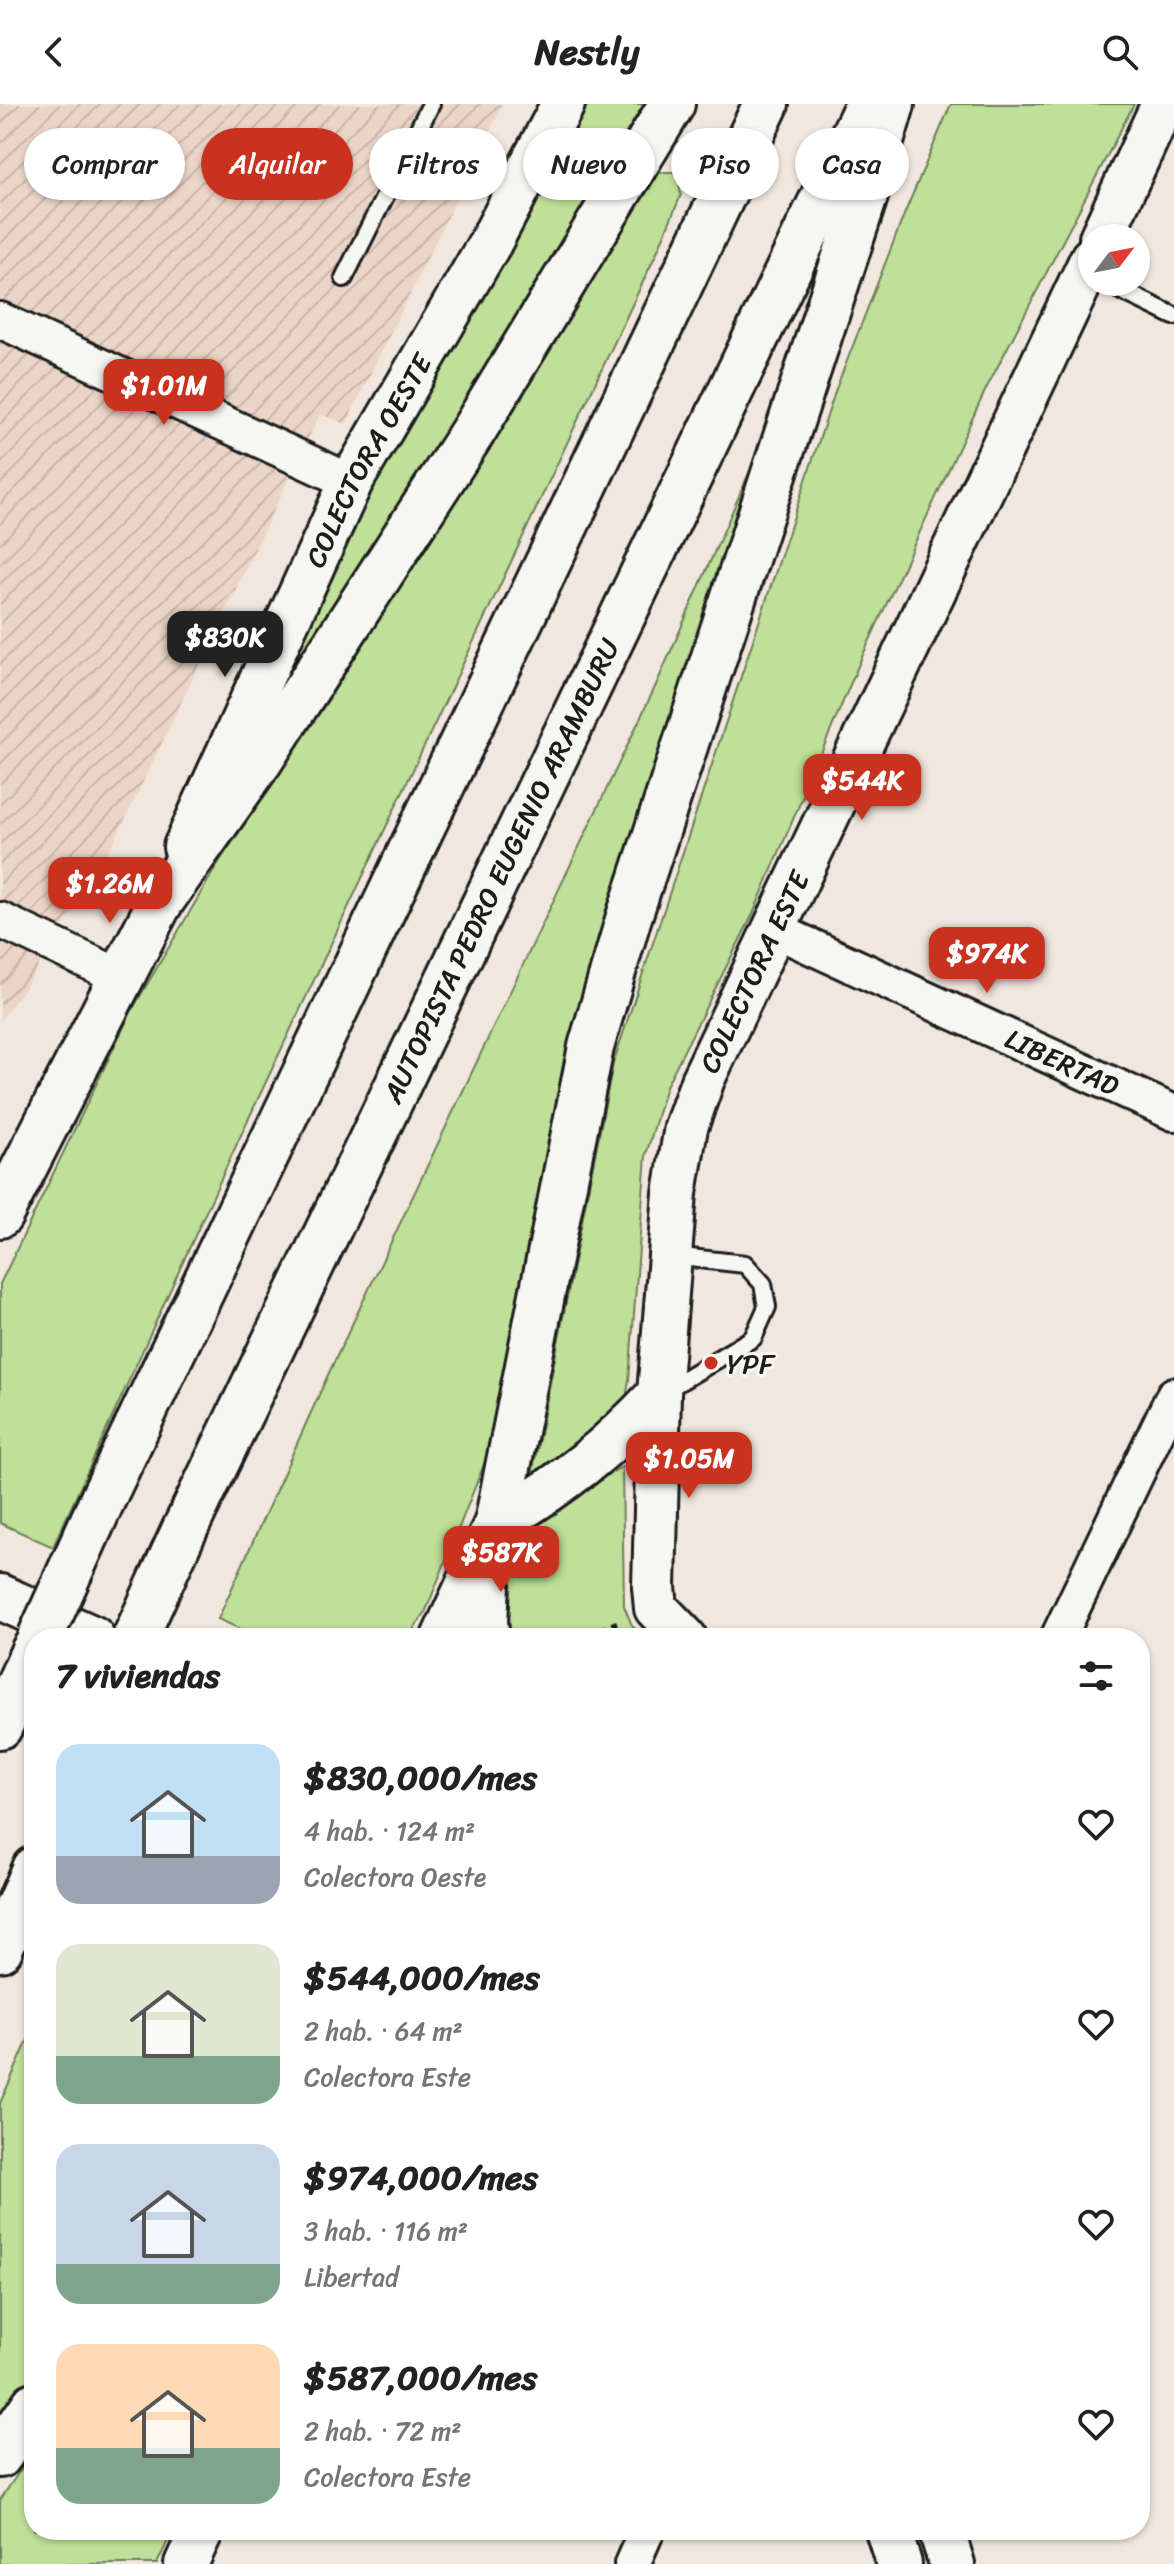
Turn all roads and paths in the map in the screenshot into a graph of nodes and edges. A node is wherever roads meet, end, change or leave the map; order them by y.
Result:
1 (431, 104) edge
2 (563, 104) edge
3 (672, 104) edge
4 (766, 104) edge
5 (868, 104) edge
6 (892, 104) edge
7 (1163, 104) edge
8 (1112, 224) edge
9 (344, 278) dead end
10 (1080, 296) edge
11 (1143, 296) edge
12 (1174, 316) edge
13 (0, 320) edge
14 (351, 482) junction
15 (159, 904) junction
16 (0, 920) edge
17 (775, 930) junction
18 (121, 977) junction
19 (1174, 1113) edge
20 (0, 1215) edge
21 (670, 1256) junction
22 (659, 1394) junction
23 (1174, 1395) edge
24 (497, 1523) junction
25 (0, 1597) edge
26 (618, 1622) dead end
27 (45, 1628) edge
28 (70, 1628) edge
29 (140, 1628) edge
30 (449, 1628) edge
31 (486, 1628) edge
32 (603, 1628) edge
33 (675, 1628) edge
34 (1063, 1628) edge
35 (24, 1672) edge
36 (3, 1719) edge
37 (24, 1893) edge
38 (0, 1949) edge
39 (24, 2420) edge
40 (0, 2455) edge
41 (197, 2540) edge
42 (643, 2540) edge
43 (891, 2540) edge
44 (944, 2540) edge
45 (186, 2564) edge
46 (632, 2564) edge
47 (899, 2564) edge
48 (952, 2564) edge

1 - 9 lane
2 - 14 street, COLECTORA OESTE
3 - 15 main road
4 - 27 main road, bridge
5 - 29 main road, AUTOPISTA PEDRO EUGENIO ARAMBURU
6 - 24 main road
7 - 8 street, COLECTORA ESTE
10 - 17 street, COLECTORA ESTE
11 - 12 lane
13 - 14 street
14 - 15 street, COLECTORA OESTE
15 - 18 main road, COLECTORA OESTE
16 - 18 street
17 - 19 street, LIBERTAD
17 - 21 street, COLECTORA ESTE
18 - 20 main road, COLECTORA OESTE
21 - 22 street, COLECTORA ESTE
21 - 22 lane
22 - 24 street
22 - 33 street, COLECTORA ESTE
23 - 34 street
24 - 30 main road
24 - 31 main road
25 - 28 main road
26 - 32 path
35 - 36 main road
37 - 38 main road
39 - 40 main road
41 - 45 street
42 - 46 street
43 - 47 main road
44 - 48 main road

